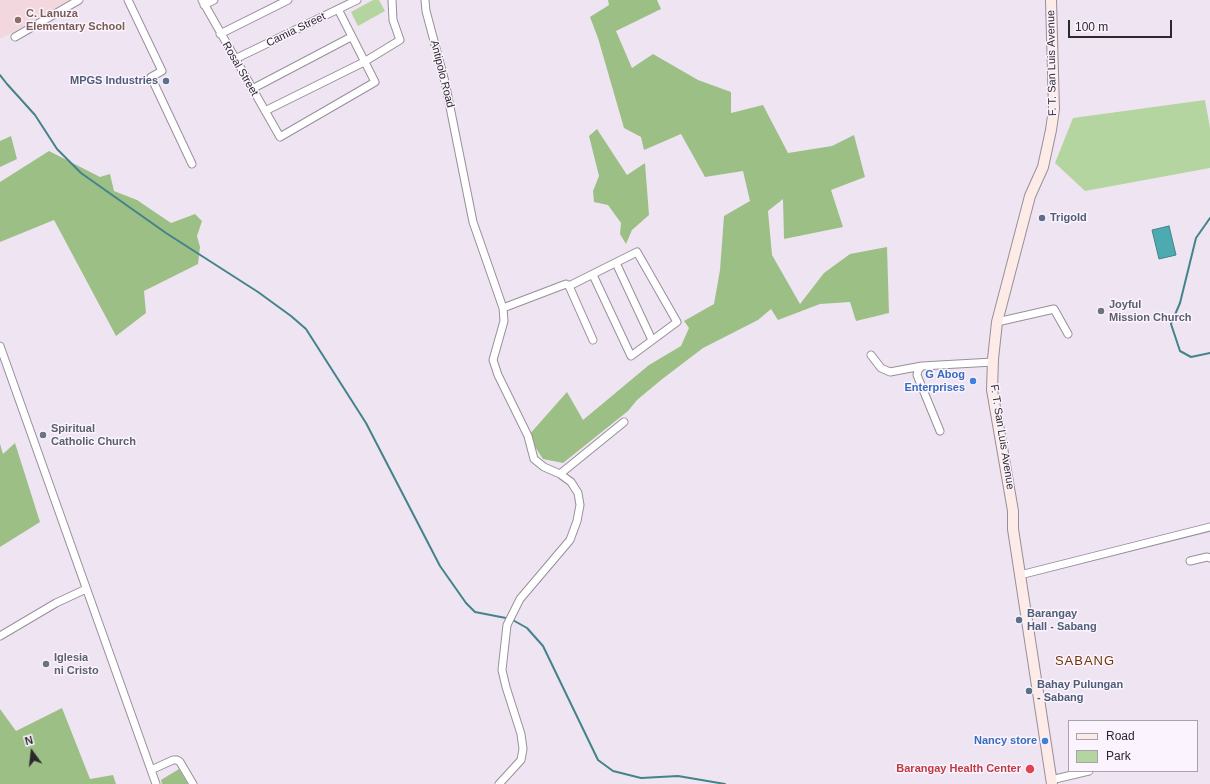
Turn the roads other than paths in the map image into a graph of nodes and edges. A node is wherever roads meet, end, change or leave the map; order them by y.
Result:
1 (80, 0) edge
2 (128, 0) edge
3 (214, 0) edge
4 (288, 0) edge
5 (357, 0) edge
6 (392, 0) edge
7 (425, 0) edge
8 (1051, 0) edge
9 (203, 2) edge
10 (338, 9) junction
11 (220, 34) junction
12 (15, 37) dead end
13 (351, 37) junction
14 (235, 60) junction
15 (364, 62) junction
16 (252, 89) junction
17 (265, 111) junction
18 (192, 164) dead end
19 (616, 263) junction
20 (593, 275) junction
21 (569, 286) junction
22 (503, 308) junction
23 (997, 322) junction
24 (1068, 334) dead end
25 (593, 340) dead end
26 (652, 340) junction
27 (0, 346) edge
28 (871, 355) dead end
29 (993, 362) junction
30 (922, 366) junction
31 (624, 422) dead end
32 (940, 431) dead end
33 (560, 474) junction
34 (1210, 527) edge
35 (1210, 558) edge
36 (1190, 561) dead end
37 (1020, 575) junction
38 (86, 589) junction
39 (0, 636) edge
40 (151, 770) junction
41 (1086, 772) edge
42 (1052, 782) edge
43 (156, 784) edge
44 (193, 784) edge
45 (499, 784) edge

1 - 12 street
2 - 18 street
3 - 9 street
4 - 11 street
5 - 10 street, Camia Street
6 - 15 street
7 - 22 street, Antipolo Road
8 - 23 main road, F. T. San Luis Avenue
9 - 11 street, Rosal Street
10 - 13 street
10 - 14 street, Camia Street
11 - 14 street, Rosal Street
13 - 15 street
13 - 16 street
14 - 16 street, Rosal Street
15 - 17 street
15 - 17 street, Rosal Street
16 - 17 street, Rosal Street
19 - 20 street
19 - 26 street
19 - 26 street
20 - 21 street
20 - 26 street
21 - 22 street
21 - 25 street
22 - 33 street
23 - 24 street
23 - 29 main road, F. T. San Luis Avenue
27 - 38 street
28 - 30 street
29 - 30 street
29 - 37 main road, F. T. San Luis Avenue
30 - 32 street
31 - 33 street
33 - 45 street
34 - 37 street
35 - 36 street
37 - 42 main road, F. T. San Luis Avenue
38 - 39 street
38 - 40 street
40 - 43 street
40 - 44 street
41 - 42 street

